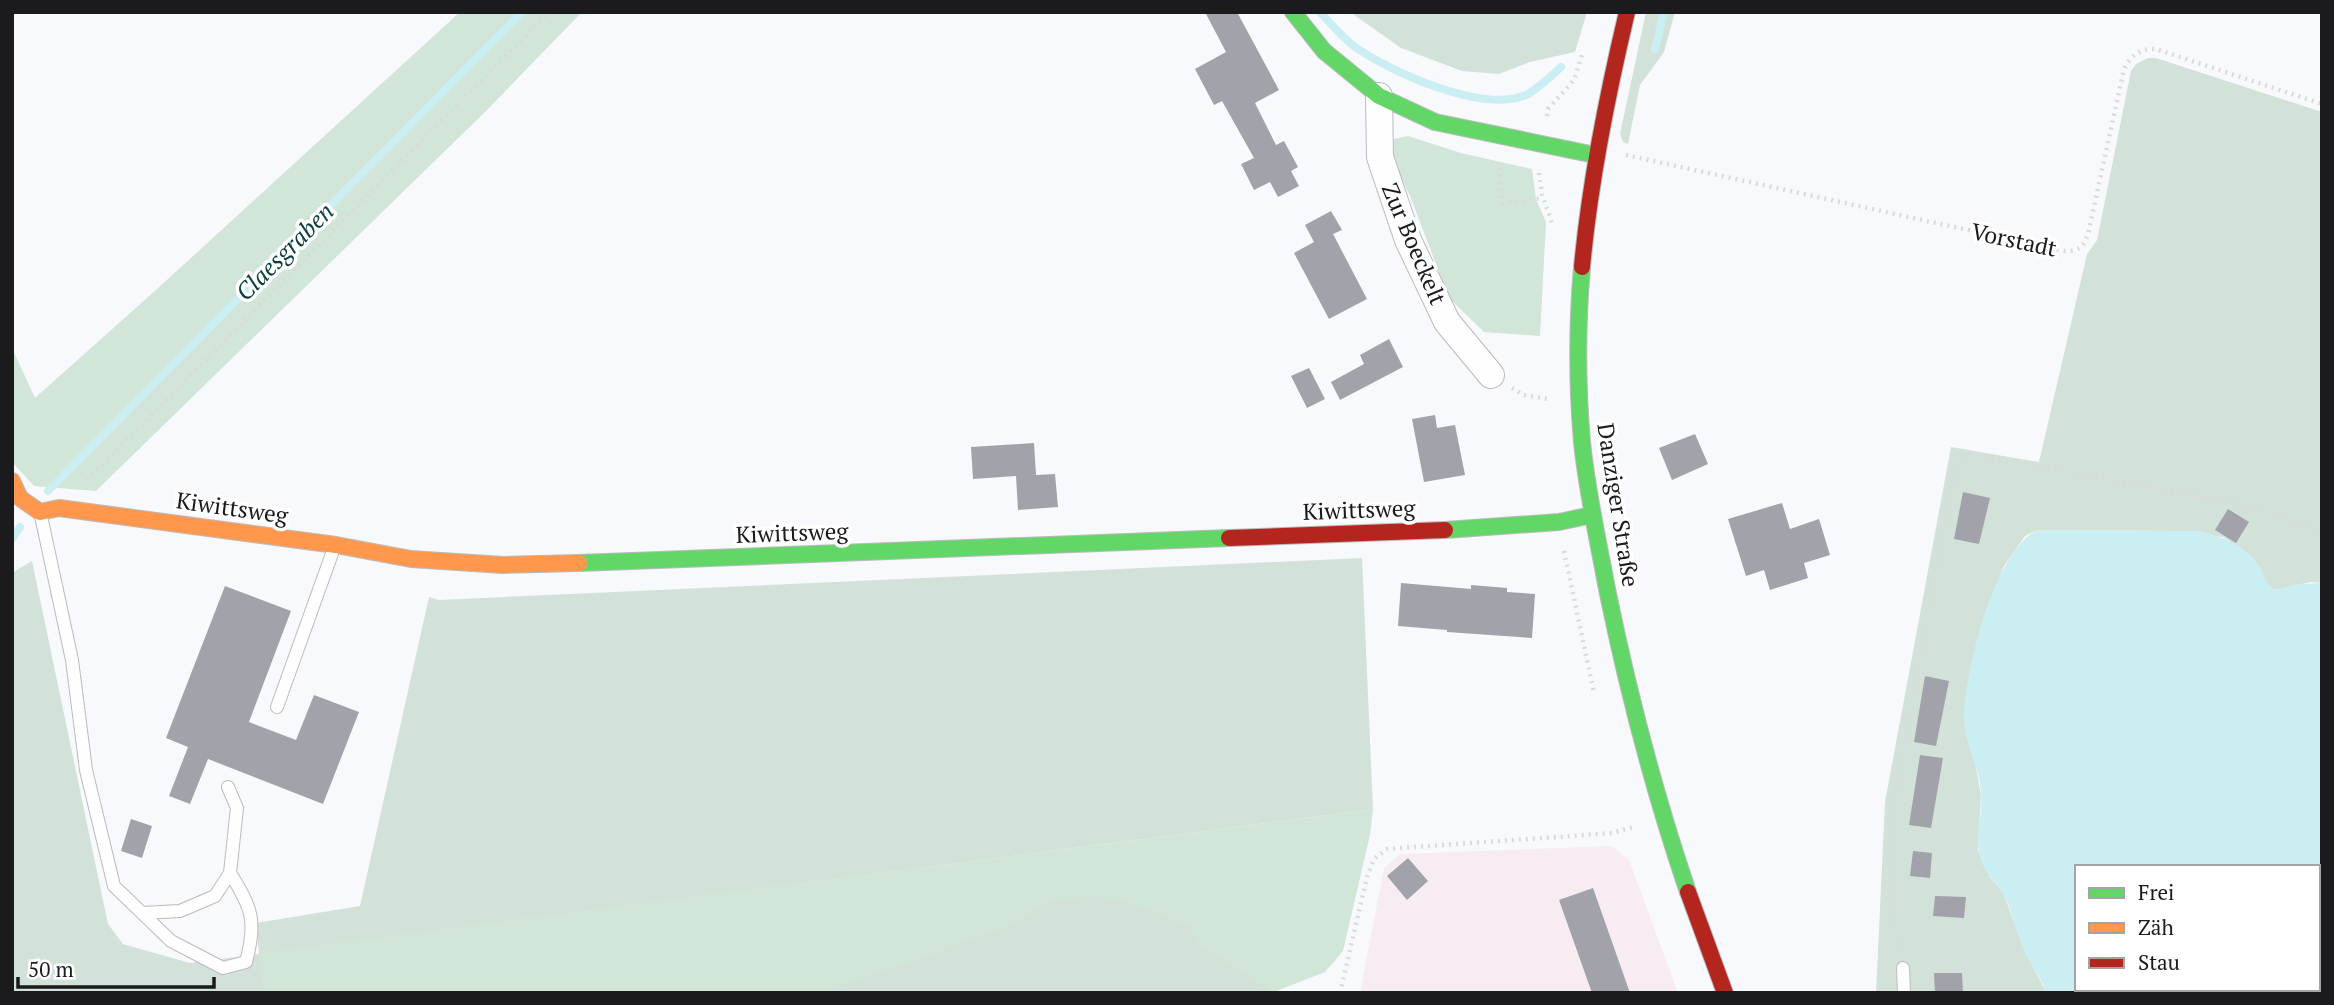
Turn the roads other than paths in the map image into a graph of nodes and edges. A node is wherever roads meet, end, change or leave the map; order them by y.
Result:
1 (1293, 12) edge
2 (1627, 12) edge
3 (1379, 96) junction
4 (1595, 155) junction
5 (1491, 376) road end
6 (12, 481) edge
7 (40, 512) junction
8 (1592, 516) junction
9 (335, 545) junction
10 (277, 707) dead end
11 (228, 787) dead end
12 (230, 873) junction
13 (142, 914) junction
14 (1903, 968) road end
15 (1725, 993) edge
16 (1904, 993) edge

1 - 3 street
2 - 4 street, Danziger Straße
3 - 4 street
3 - 5 street, Zur Boeckelt
4 - 8 street, Danziger Straße
6 - 7 street
7 - 9 street, Kiwittsweg
7 - 13 lane
8 - 9 street, Kiwittsweg
8 - 15 street, Danziger Straße
9 - 10 lane
11 - 12 lane
12 - 13 lane
12 - 13 lane
14 - 16 lane

